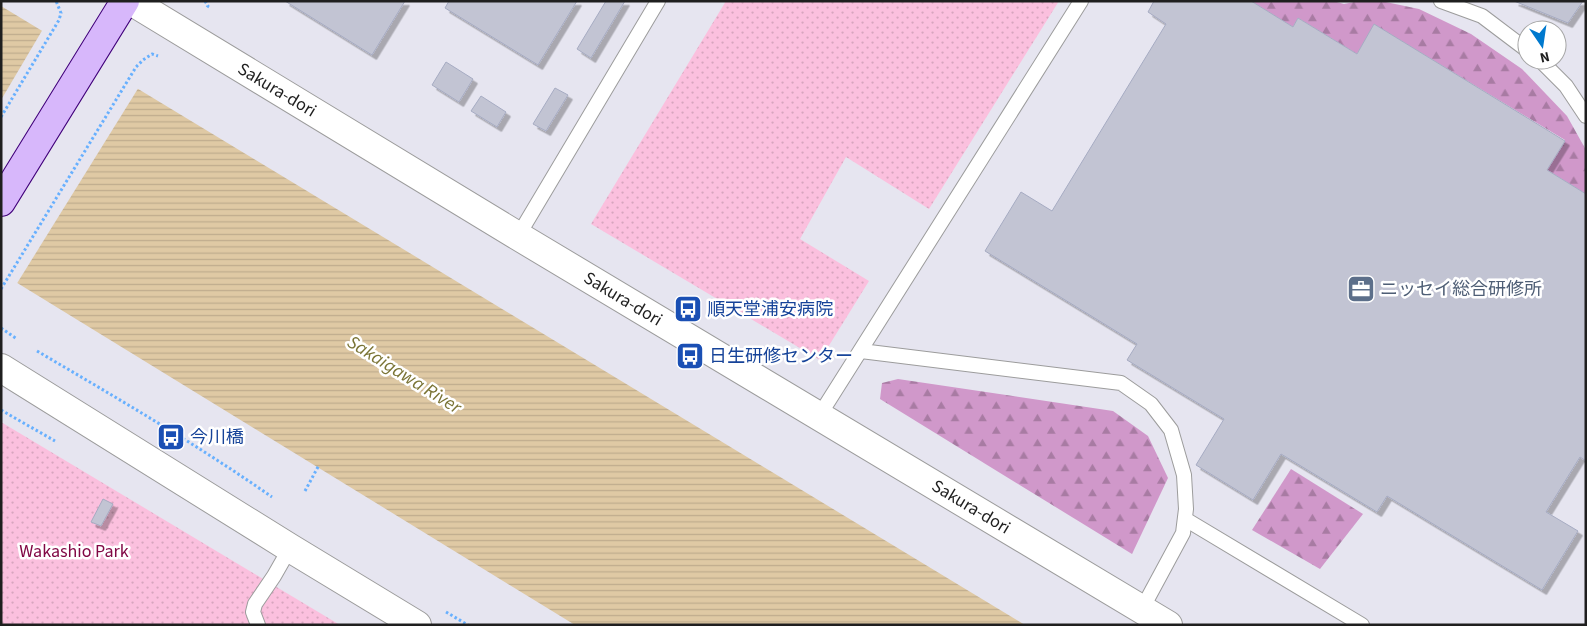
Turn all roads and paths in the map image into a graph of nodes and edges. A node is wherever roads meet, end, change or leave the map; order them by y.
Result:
1 (56, 1) edge
2 (125, 1) edge
3 (132, 1) edge
4 (658, 1) edge
5 (1081, 1) edge
6 (1442, 1) edge
7 (1517, 42) edge
8 (161, 57) dead end
9 (1550, 70) edge
10 (1586, 116) edge
11 (1, 117) edge
12 (1, 202) edge
13 (518, 236) junction
14 (1, 289) edge
15 (861, 351) junction
16 (1, 368) edge
17 (819, 416) junction
18 (319, 465) dead end
19 (305, 491) dead end
20 (1185, 519) junction
21 (290, 548) junction
22 (1142, 609) junction
23 (258, 625) edge
24 (417, 625) edge
25 (1168, 625) edge
26 (1362, 625) edge

1 - 11 path
2 - 12 main road
3 - 13 street, Sakura-dori
4 - 13 lane
5 - 15 lane
6 - 7 lane
8 - 14 path
9 - 10 lane
13 - 17 street, Sakura-dori
15 - 17 lane
15 - 20 lane
16 - 21 street
17 - 22 street, Sakura-dori
18 - 19 path
20 - 22 lane
20 - 26 lane
21 - 23 lane
21 - 24 street
22 - 25 street, Sakura-dori

